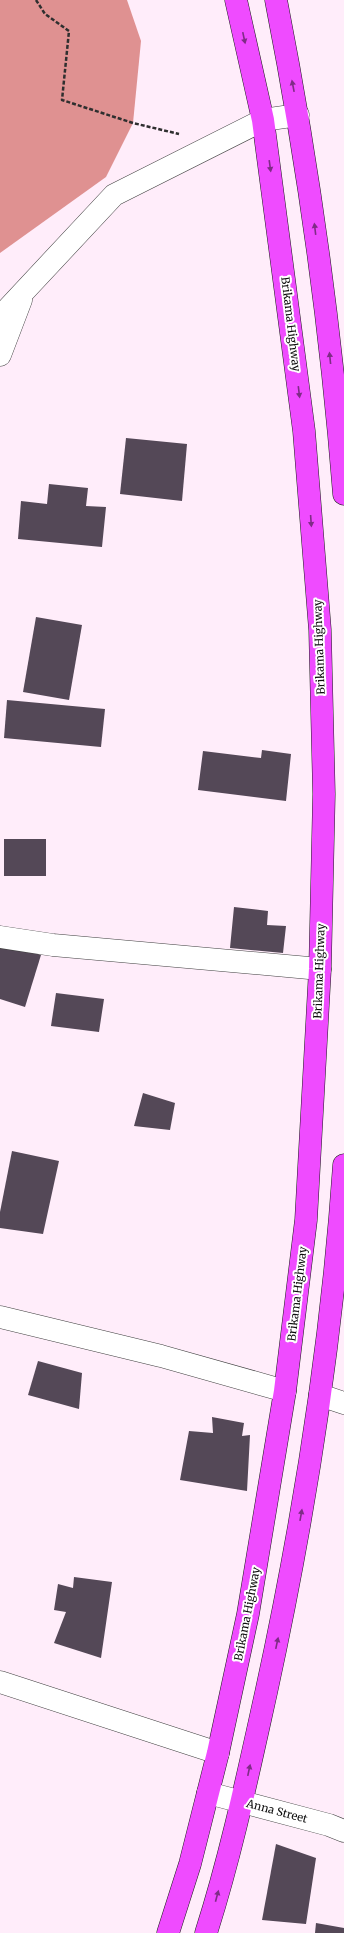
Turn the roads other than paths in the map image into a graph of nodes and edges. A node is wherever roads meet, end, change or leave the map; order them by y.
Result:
1 (236, 0) edge
2 (276, 0) edge
3 (298, 115) junction
4 (263, 120) junction
5 (25, 290) junction
6 (0, 317) edge
7 (0, 355) edge
8 (344, 494) edge
9 (0, 937) edge
10 (320, 969) junction
11 (344, 1165) edge
12 (0, 1317) edge
13 (286, 1391) junction
14 (320, 1395) junction
15 (344, 1403) edge
16 (0, 1682) edge
17 (218, 1753) junction
18 (208, 1793) junction
19 (242, 1801) junction
20 (344, 1831) edge
21 (168, 1933) edge
22 (206, 1933) edge

1 -> 4 highway, Brikama Highway
3 -> 2 highway
3 - 4 street
8 -> 3 highway
4 - 5 street
4 -> 10 highway, Brikama Highway
5 - 6 street
5 - 7 street
9 - 10 street
10 - 13 highway, Brikama Highway
11 - 14 highway
12 - 13 street
13 - 17 highway, Brikama Highway
14 - 15 street
19 -> 14 highway
16 - 17 street
17 - 18 highway, Brikama Highway
18 - 19 street, Anna Street
18 - 21 highway, Brikama Highway
19 - 20 street, Anna Street
22 -> 19 highway

